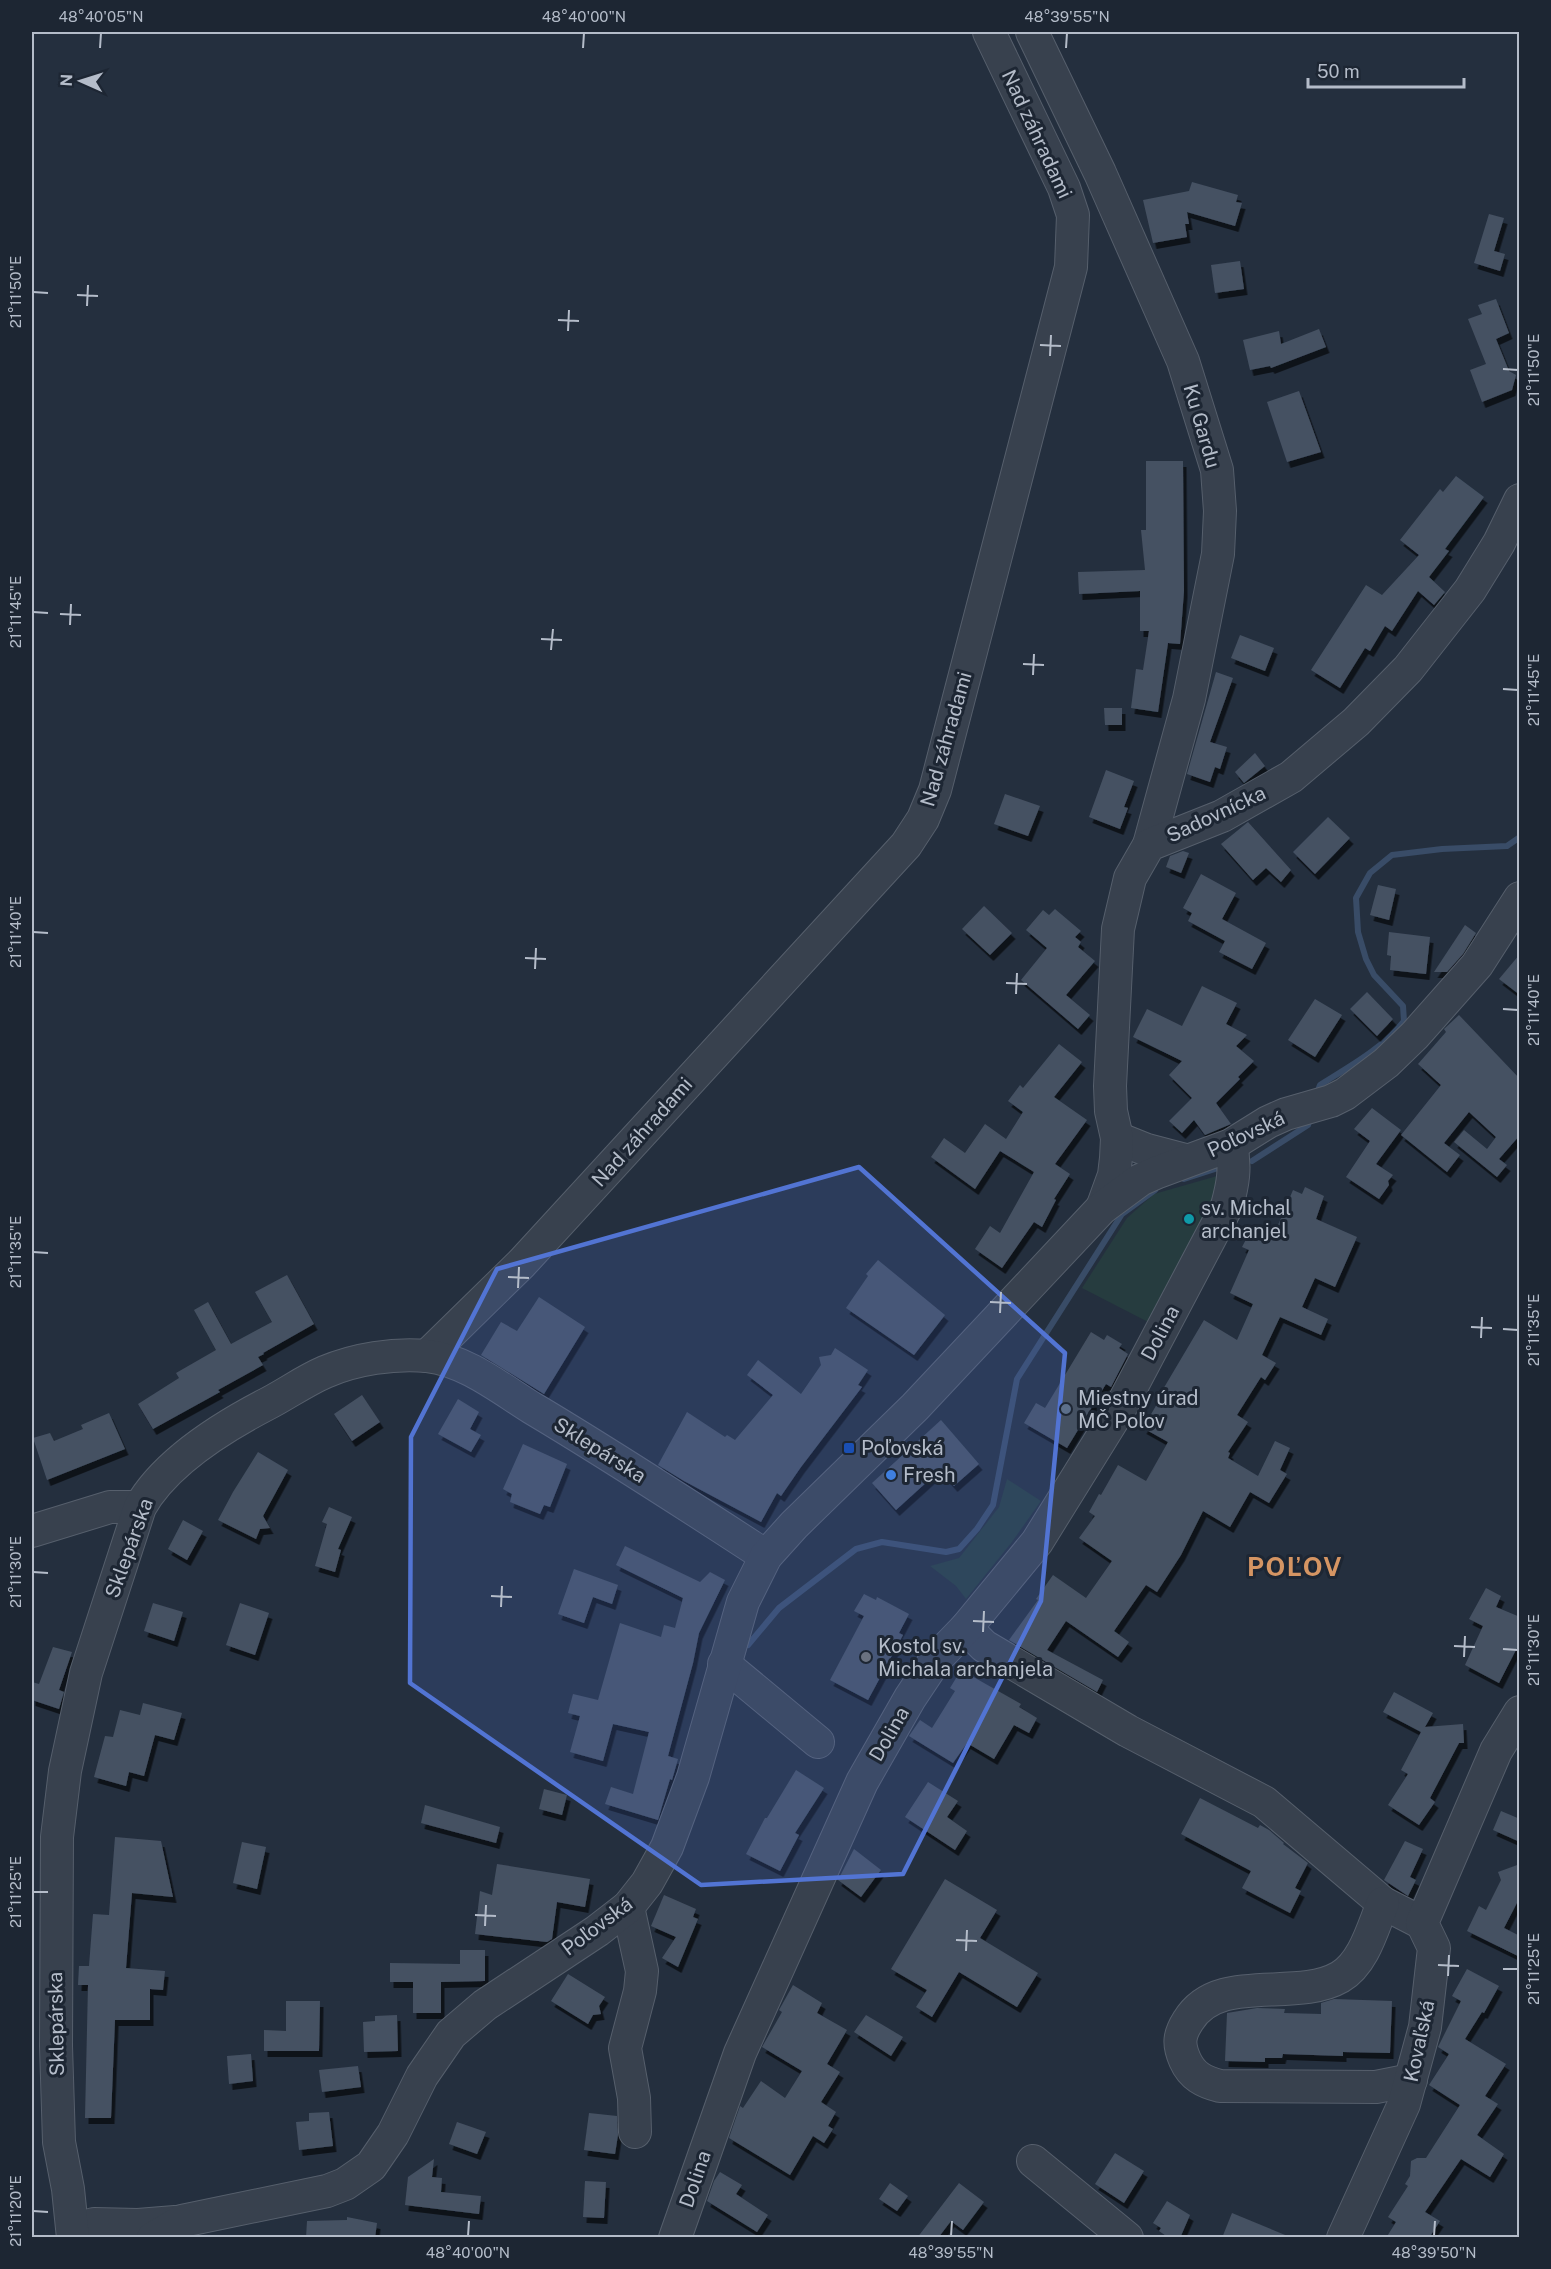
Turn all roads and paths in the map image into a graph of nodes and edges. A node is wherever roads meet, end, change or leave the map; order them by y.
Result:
1 (989, 32) edge
2 (1032, 32) edge
3 (1520, 500) edge
4 (1149, 845) junction
5 (1520, 898) edge
6 (1118, 1138) junction
7 (1231, 1145) junction
8 (1185, 1160) junction
9 (1102, 1208) junction
10 (427, 1356) junction
11 (140, 1507) junction
12 (32, 1531) edge
13 (766, 1556) junction
14 (966, 1628) junction
15 (724, 1664) junction
16 (1520, 1712) edge
17 (818, 1742) dead end
18 (1383, 1903) junction
19 (628, 1907) junction
20 (1422, 1923) junction
21 (1411, 2080) junction
22 (635, 2132) dead end
23 (1033, 2161) dead end
24 (182, 2221) junction
25 (73, 2234) edge
26 (153, 2238) edge
27 (675, 2238) edge
28 (1127, 2238) edge
29 (1343, 2238) edge

1 - 10 street, Nad záhradami
2 - 4 street, Ku Gardu
3 - 4 street, Sadovnícka
4 - 6 street, Sadovnícka
5 - 7 street, Poľovská
6 - 8 street
6 - 9 street, Sadovnícka
7 - 8 street, Poľovská
7 - 14 street, Dolina
8 - 9 street, Poľovská
9 - 13 street, Poľovská
10 - 11 street, Sklepárska
10 - 13 street, Sklepárska
11 - 12 street
11 - 25 street, Sklepárska
13 - 15 street, Poľovská
14 - 18 street
14 - 27 street, Dolina
15 - 17 street
15 - 19 street, Poľovská
16 - 20 street
18 - 20 street
18 - 21 street
19 - 22 street
19 - 24 street, Poľovská
20 - 21 street, Kovaľská
21 - 29 street, Kovaľská
23 - 28 street
24 - 25 street
24 - 26 street, Poľovská

